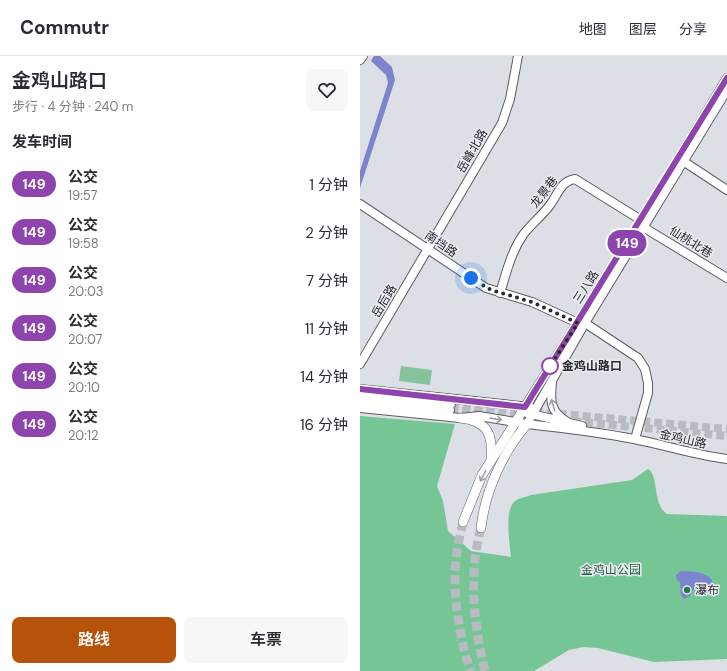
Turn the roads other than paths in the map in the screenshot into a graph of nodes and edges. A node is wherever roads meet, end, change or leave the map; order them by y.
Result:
1 (363, 56) edge
2 (518, 56) edge
3 (360, 60) edge
4 (727, 78) edge
5 (727, 90) edge
6 (683, 161) junction
7 (727, 190) edge
8 (360, 204) edge
9 (642, 223) junction
10 (428, 249) junction
11 (727, 278) edge
12 (500, 293) junction
13 (581, 323) junction
14 (360, 364) edge
15 (553, 378) junction
16 (360, 389) edge
17 (360, 396) edge
18 (468, 400) junction
19 (360, 402) edge
20 (360, 408) edge
21 (524, 410) junction
22 (534, 411) junction
23 (464, 417) junction
24 (516, 422) junction
25 (527, 424) junction
26 (572, 424) junction
27 (635, 439) junction
28 (727, 460) edge
29 (490, 462) junction
30 (464, 522) tunnel mouth
31 (481, 528) tunnel mouth

1 - 3 street
2 - 10 street, 岳峰北路
4 - 9 street, 三八路
5 - 6 street, 三八路
6 - 7 street
6 - 9 street, 三八路
8 - 10 street, 南垱路
9 - 11 street, 仙桃北巷
9 - 12 street, 龙景巷
9 - 13 street, 三八路
10 - 12 street, 南垱路
10 - 14 street, 岳后路
12 - 13 street, 南垱路
13 - 15 street, 三八路
13 - 21 street, 三八路
13 - 27 street, 南垱路
15 - 22 street, 三八路
26 -> 15 street
16 - 18 street
17 - 19 street
18 - 21 street
18 - 23 street
20 - 23 street
21 - 22 street
21 - 24 main road
22 - 25 street, 三八路
22 - 26 street
23 -> 24 street
23 - 29 main road
24 - 25 street
24 - 29 main road
25 - 27 street
25 - 31 main road
26 - 27 street
27 - 28 street, 金鸡山路
29 -> 30 main road

